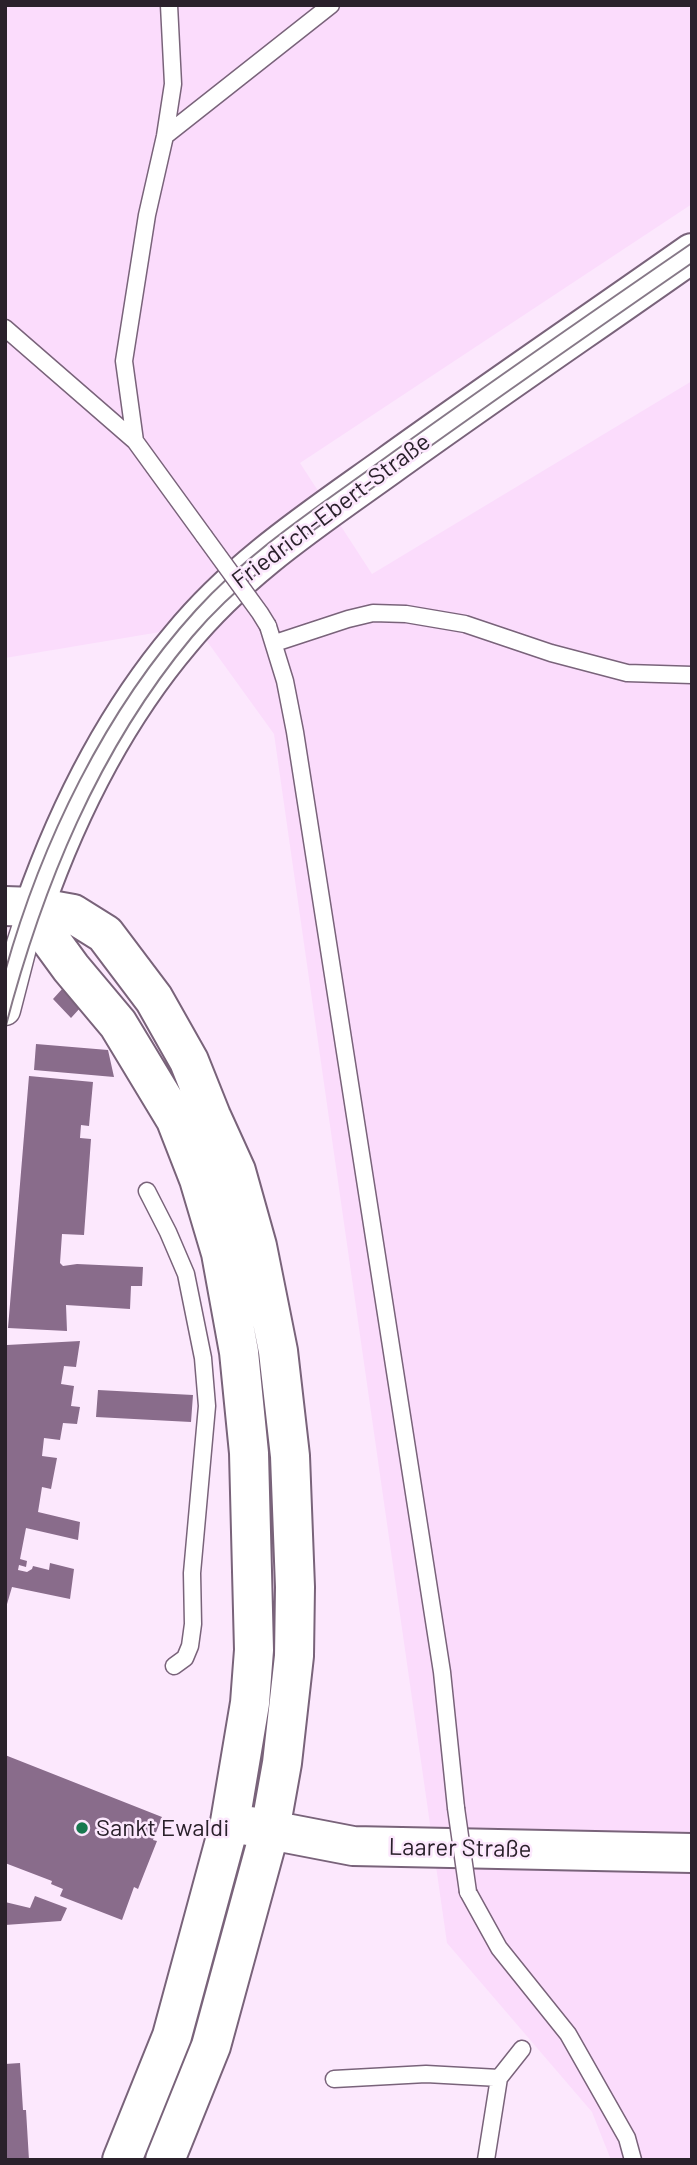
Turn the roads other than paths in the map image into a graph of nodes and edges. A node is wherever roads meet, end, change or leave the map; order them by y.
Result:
1 (169, 5) edge
2 (331, 5) edge
3 (165, 136) junction
4 (692, 253) edge
5 (5, 328) edge
6 (135, 441) junction
7 (275, 643) junction
8 (692, 675) edge
9 (20, 907) edge
10 (5, 1010) edge
11 (147, 1192) dead end
12 (174, 1666) dead end
13 (230, 1822) junction
14 (270, 1830) junction
15 (692, 1853) edge
16 (522, 2049) dead end
17 (499, 2078) junction
18 (334, 2079) dead end
19 (122, 2160) edge
20 (164, 2160) edge
21 (486, 2160) edge
22 (634, 2160) edge

1 - 3 lane
2 - 3 lane
3 - 6 lane
4 - 9 main road, Friedrich-Ebert-Straße
5 - 6 lane
6 - 7 lane, bridge
7 - 8 lane
7 - 22 lane, bridge
9 - 10 street, Friedrich-Ebert-Straße
9 - 13 main road
9 - 14 main road
11 - 12 lane
13 - 14 main road, Laarer Straße
13 - 19 main road
14 - 15 main road, Laarer Straße
14 - 20 main road
16 - 17 lane
17 - 18 lane
17 - 21 lane

